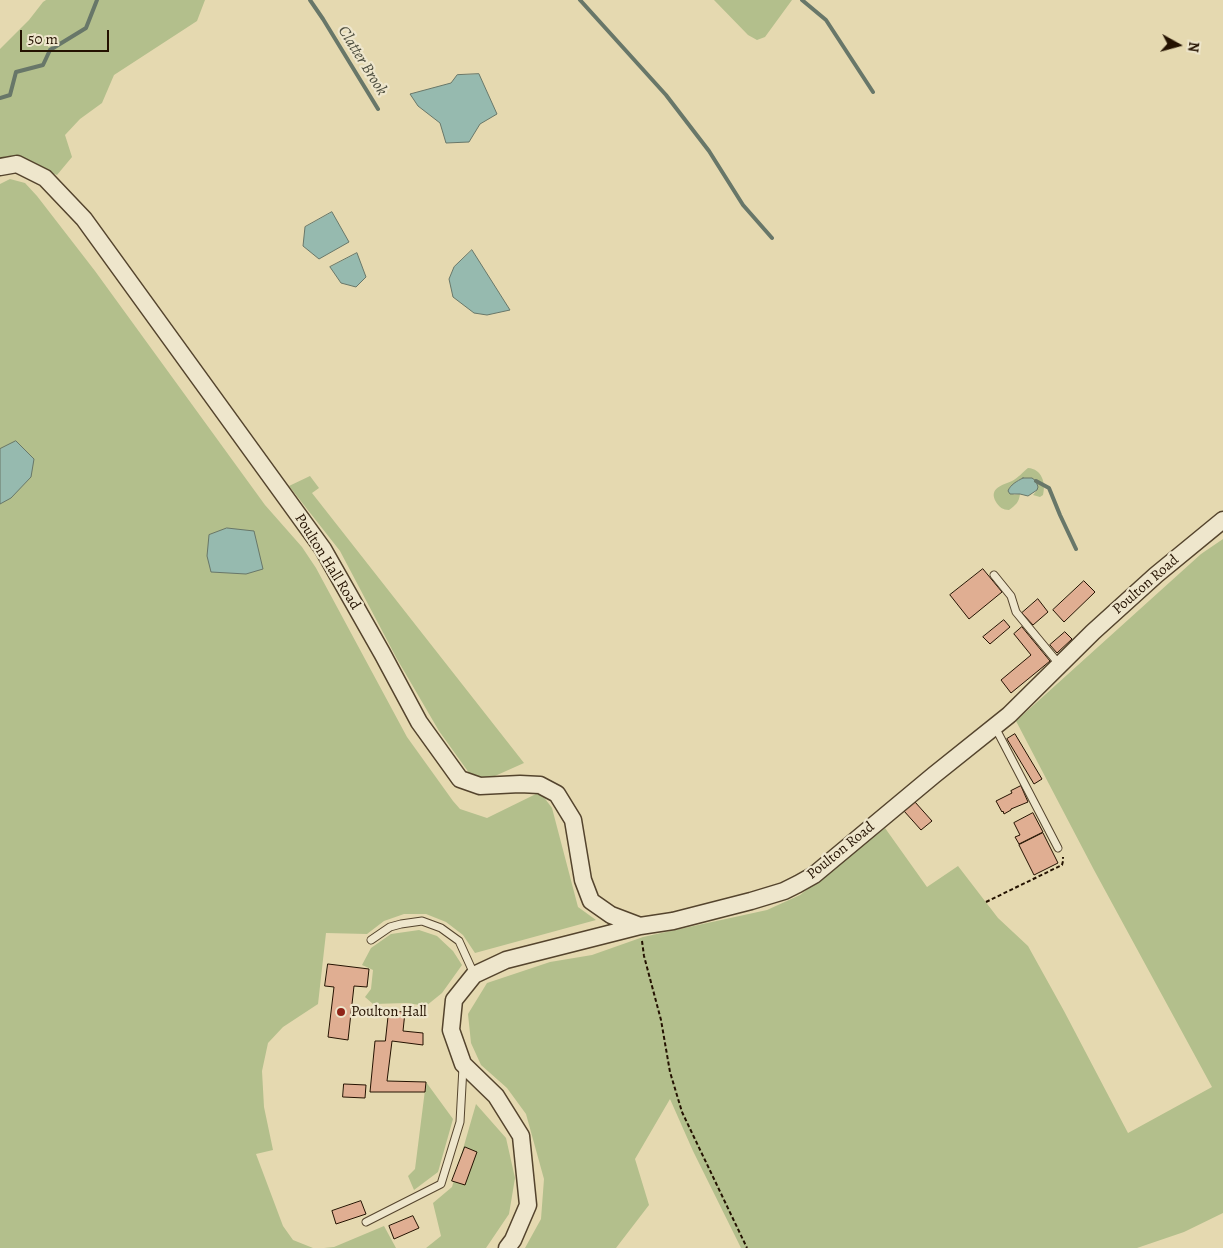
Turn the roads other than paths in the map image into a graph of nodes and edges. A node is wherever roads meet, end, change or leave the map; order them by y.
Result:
1 (0, 167) edge
2 (1223, 520) edge
3 (994, 575) dead end
4 (1060, 665) junction
5 (995, 726) junction
6 (1058, 848) road end
7 (640, 926) junction
8 (371, 940) dead end
9 (474, 975) junction
10 (463, 1064) junction
11 (366, 1222) dead end
12 (507, 1248) edge

1 - 7 street, Poulton Hall Road
2 - 4 street, Poulton Road
3 - 4 lane
4 - 5 street, Poulton Road
5 - 6 lane
5 - 7 street, Poulton Road
7 - 9 street, Poulton Road
8 - 9 lane
9 - 10 street, Poulton Road
10 - 11 lane
10 - 12 street, Poulton Road

